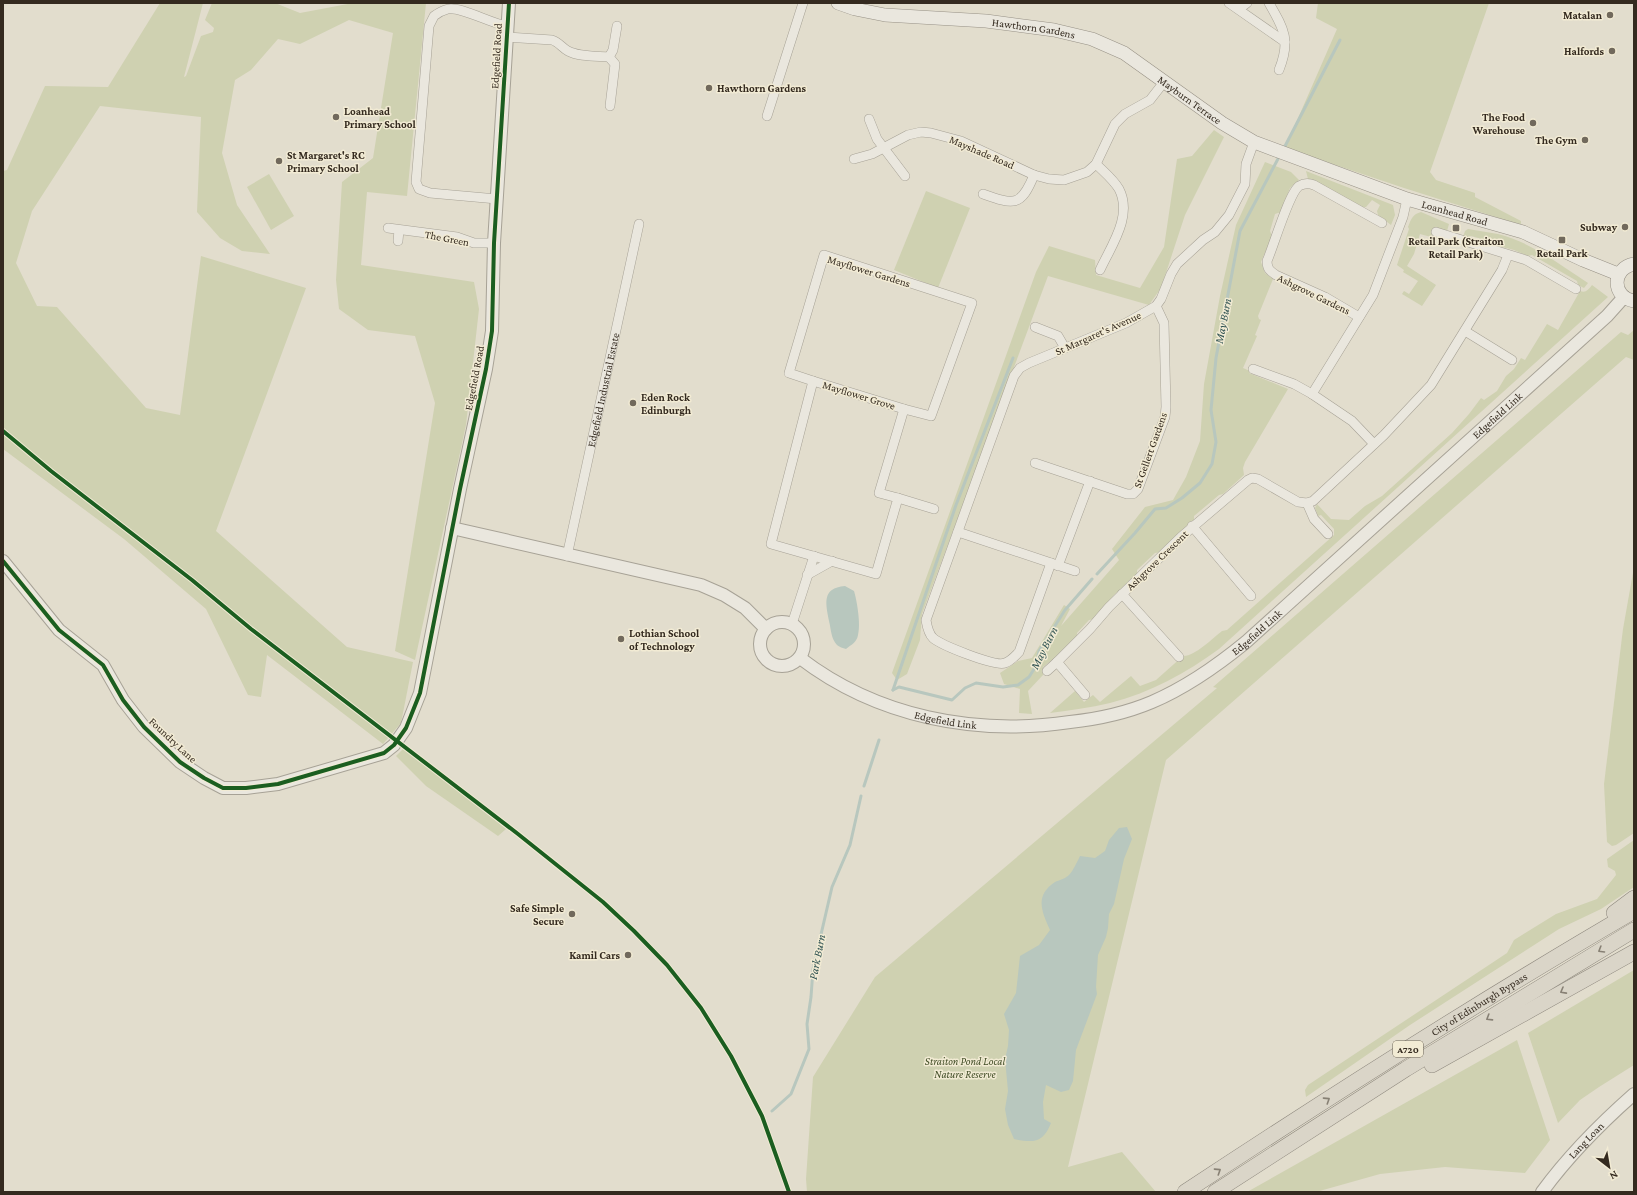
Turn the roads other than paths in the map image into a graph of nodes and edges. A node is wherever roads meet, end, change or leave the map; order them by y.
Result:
1 (509, 3) edge
2 (803, 3) edge
3 (838, 3) edge
4 (1230, 3) edge
5 (1247, 3) edge
6 (1269, 3) edge
7 (1239, 10) junction
8 (617, 26) dead end
9 (506, 32) junction
10 (1285, 42) junction
11 (1110, 46) joint
12 (609, 57) junction
13 (1279, 70) dead end
14 (1164, 82) junction
15 (610, 106) dead end
16 (767, 116) dead end
17 (869, 119) dead end
18 (1254, 142) junction
19 (884, 147) junction
20 (1272, 149) joint
21 (854, 159) dead end
22 (1096, 164) junction
23 (1034, 175) junction
24 (905, 176) dead end
25 (983, 194) dead end
26 (497, 198) junction
27 (1407, 199) junction
28 (1382, 223) dead end
29 (639, 224) dead end
30 (388, 228) dead end
31 (399, 230) junction
32 (1436, 232) dead end
33 (398, 241) dead end
34 (494, 243) junction
35 (1508, 255) junction
36 (1101, 263) dead end
37 (1634, 264) edge
38 (1618, 274) junction
39 (1576, 289) dead end
40 (1629, 299) edge
41 (1156, 306) junction
42 (1360, 317) junction
43 (1035, 327) dead end
44 (1465, 331) junction
45 (1065, 348) junction
46 (1512, 360) dead end
47 (1253, 369) dead end
48 (813, 381) junction
49 (1312, 394) junction
50 (904, 409) junction
51 (1374, 444) junction
52 (1036, 463) dead end
53 (1090, 481) junction
54 (898, 498) junction
55 (1308, 503) junction
56 (934, 509) dead end
57 (1192, 526) junction
58 (458, 530) junction
59 (958, 532) junction
60 (1328, 534) dead end
61 (567, 556) junction
62 (814, 556) junction
63 (3, 561) edge
64 (832, 561) junction
65 (1055, 564) junction
66 (1075, 571) dead end
67 (808, 575) junction
68 (1122, 594) junction
69 (1252, 596) dead end
70 (792, 624) junction
71 (766, 629) junction
72 (1178, 657) dead end
73 (800, 658) junction
74 (1057, 662) junction
75 (1047, 671) dead end
76 (1085, 695) dead end
77 (394, 745) joint
78 (1634, 898) edge
79 (1634, 910) edge
80 (1634, 930) edge
81 (1634, 952) edge
82 (1542, 965) junction
83 (1634, 1094) edge
84 (1277, 1152) junction
85 (1185, 1192) edge
86 (1215, 1192) edge
87 (1542, 1192) edge

1 - 9 street, Edgefield Road
2 - 16 street
3 - 11 main road, Hawthorn Gardens
4 - 7 street
5 - 7 street
6 - 10 street
7 - 10 street
8 - 12 street
9 - 12 street
9 - 26 street, Edgefield Road
9 - 26 street
10 - 13 street
11 - 14 main road, Mayburn Terrace
12 - 15 street
14 - 18 main road, Mayburn Terrace
14 - 22 street
17 - 19 street
18 - 20 main road, Mayburn Terrace
18 - 41 street
19 - 21 street, Mayshade Road
19 - 23 street, Mayshade Road
19 - 24 street
20 - 27 main road, Loanhead Road
22 - 23 street, Mayshade Road
22 - 36 street
23 - 25 street
26 - 34 street, Edgefield Road
27 - 38 main road, Loanhead Road
27 - 42 street, Ashgrove Gardens
28 - 42 street, Ashgrove Gardens
29 - 61 street, Edgefield Industrial Estate
30 - 31 street, The Green
31 - 33 street
31 - 34 street, The Green
32 - 35 street
34 - 58 street, Edgefield Road
35 - 39 street
35 - 44 street
37 - 38 main road
38 - 40 main road
40 - 73 street, Edgefield Link
41 - 45 street, St Margaret's Avenue
41 - 53 street, St Gellert Gardens
42 - 49 street, Ashgrove Gardens
43 - 45 street
44 - 46 street
44 - 51 street
45 - 59 street, St Margaret's Avenue
47 - 49 street
48 - 50 street, Mayflower Grove
48 - 50 street, Mayflower Gardens
48 - 62 street
49 - 51 street
50 - 54 street
51 - 55 street
52 - 53 street, St Gellert Gardens
53 - 65 street, St Margaret's Avenue
54 - 56 street
54 - 64 street
55 - 57 street, Ashgrove Crescent
55 - 60 street
57 - 68 street, Ashgrove Crescent
57 - 69 street, Ashgrove Crescent
58 - 61 street
58 - 77 street, Edgefield Road
59 - 65 street
59 - 65 street, St Margaret's Avenue
61 - 71 street
62 - 64 street
62 - 67 street
63 - 77 street, Foundry Lane
64 - 67 street
65 - 66 street
67 - 70 street
68 - 72 street, Ashgrove Crescent
68 - 74 street, Ashgrove Crescent
70 - 71 street
70 - 73 street
71 - 73 street
74 - 75 street, Ashgrove Crescent
74 - 76 street
78 - 82 highway
79 - 82 highway, City of Edinburgh Bypass / A720
80 -> 84 highway, City of Edinburgh Bypass / A720
81 -> 84 highway
85 -> 82 highway, City of Edinburgh Bypass / A720
83 - 87 street, Lang Loan
84 - 86 highway, City of Edinburgh Bypass / A720

